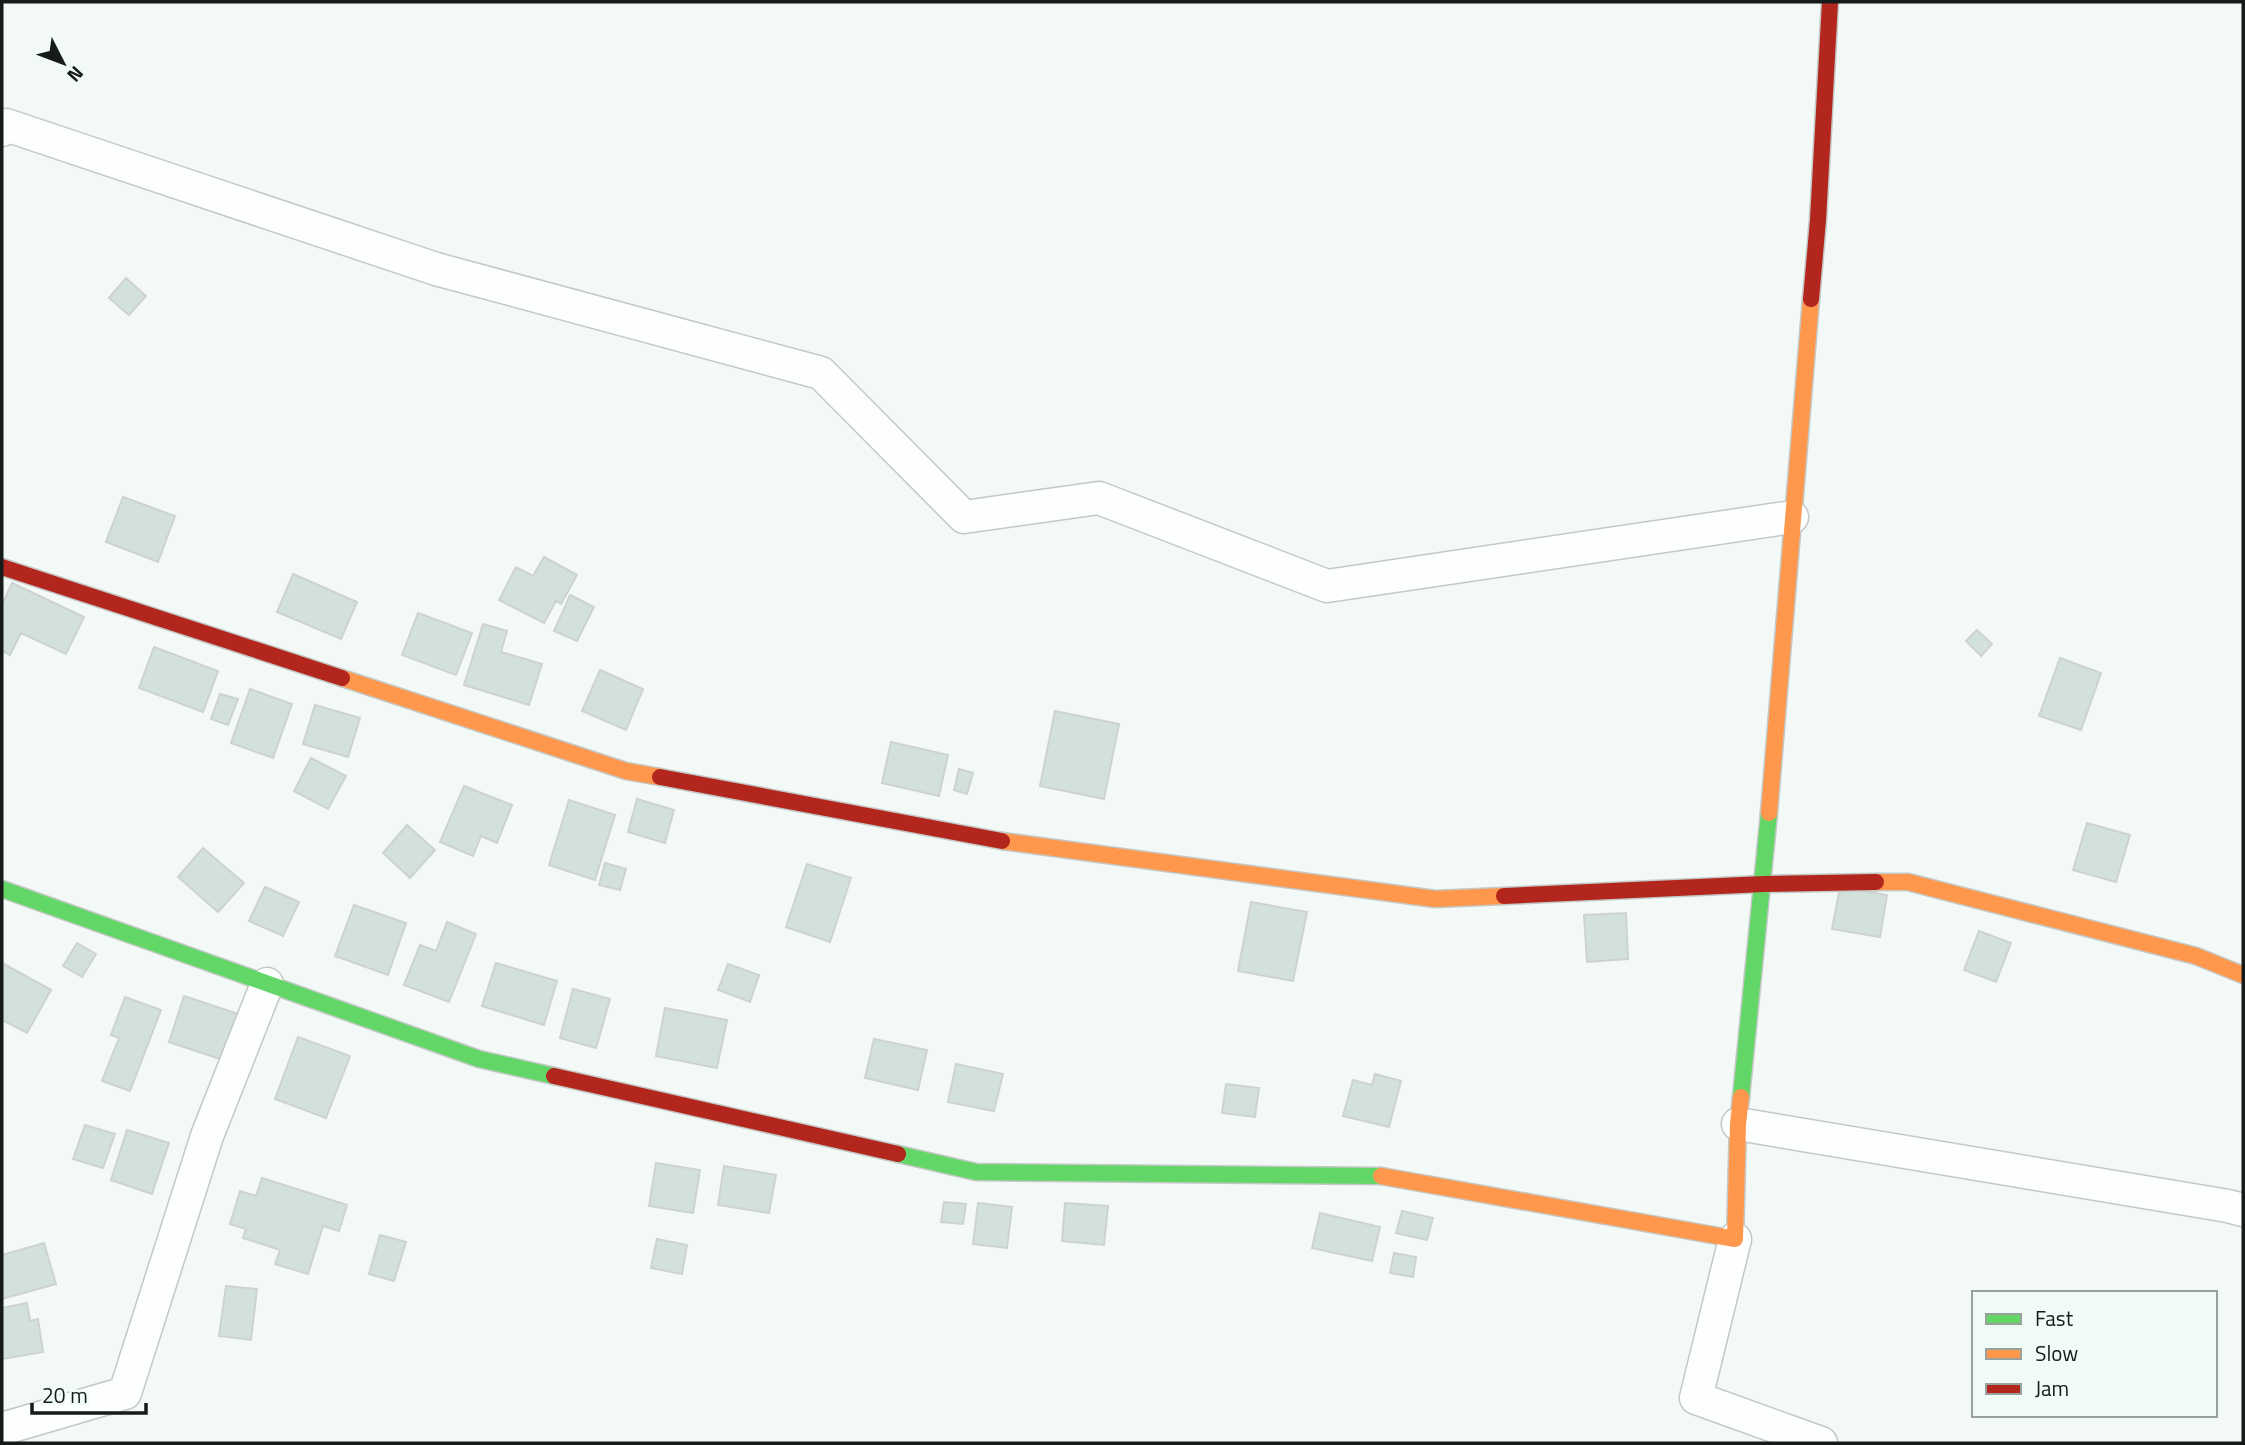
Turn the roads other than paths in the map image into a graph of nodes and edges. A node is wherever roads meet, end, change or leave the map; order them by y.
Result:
1 (1830, 2) edge
2 (2, 130) edge
3 (1792, 517) junction
4 (2, 567) edge
5 (1764, 884) junction
6 (2, 889) edge
7 (2243, 975) edge
8 (267, 984) junction
9 (1738, 1124) junction
10 (2243, 1210) edge
11 (1735, 1239) junction
12 (2, 1429) edge
13 (1821, 1443) edge

1 - 3 street
2 - 3 street
3 - 5 street
4 - 5 street
5 - 7 street
5 - 9 street
6 - 8 street
8 - 11 street
8 - 12 street
9 - 10 street
9 - 11 street
11 - 13 street

